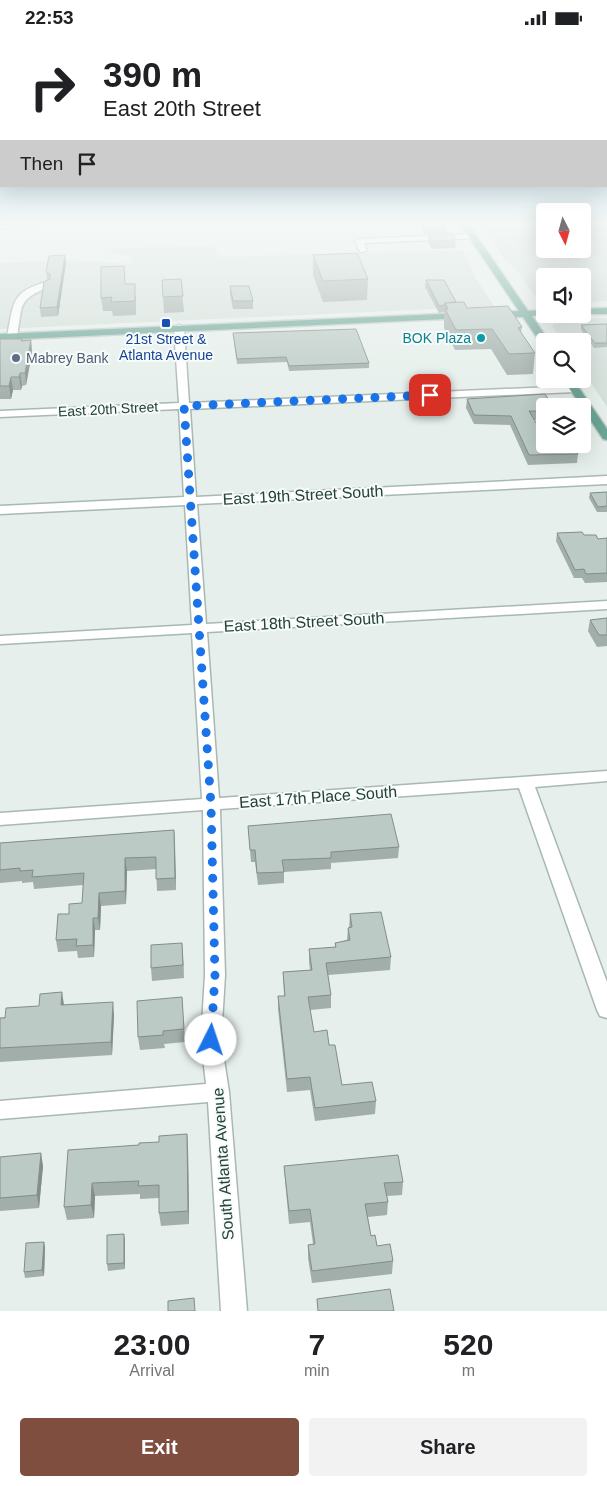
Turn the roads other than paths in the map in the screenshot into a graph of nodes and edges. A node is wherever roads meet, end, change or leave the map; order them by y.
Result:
1 (46, 285) edge
2 (506, 285) edge
3 (607, 311) edge
4 (591, 312) edge
5 (536, 313) edge
6 (526, 314) junction
7 (179, 328) junction
8 (538, 333) edge
9 (12, 336) junction
10 (0, 337) edge
11 (575, 389) joint
12 (184, 406) junction
13 (0, 414) edge
14 (607, 437) edge
15 (607, 480) edge
16 (190, 500) junction
17 (0, 510) edge
18 (607, 605) edge
19 (200, 628) junction
20 (0, 639) edge
21 (607, 777) edge
22 (525, 783) junction
23 (211, 805) junction
24 (0, 819) edge
25 (607, 1010) edge
26 (218, 1093) junction
27 (0, 1110) edge
28 (234, 1311) edge

1 - 9 street
2 - 6 main road
3 - 4 main road
5 - 6 main road
6 - 7 main road
6 - 8 main road
7 - 9 main road
7 - 12 street, South Atlanta Avenue
9 - 10 main road
11 - 12 street, East 20th Street
11 - 14 main road
12 - 13 street, East 20th Street
12 - 16 street, South Atlanta Avenue
15 - 16 street, East 19th Street South
16 - 17 street, East 19th Street South
16 - 19 street, South Atlanta Avenue
18 - 19 street, East 18th Street South
19 - 20 street, East 18th Street South
19 - 23 street, South Atlanta Avenue
21 - 22 street, East 17th Place South
22 - 23 street, East 17th Place South
22 - 25 street
23 - 24 street, East 17th Place South
23 - 26 street, South Atlanta Avenue
26 - 27 street
26 - 28 street, South Atlanta Avenue

